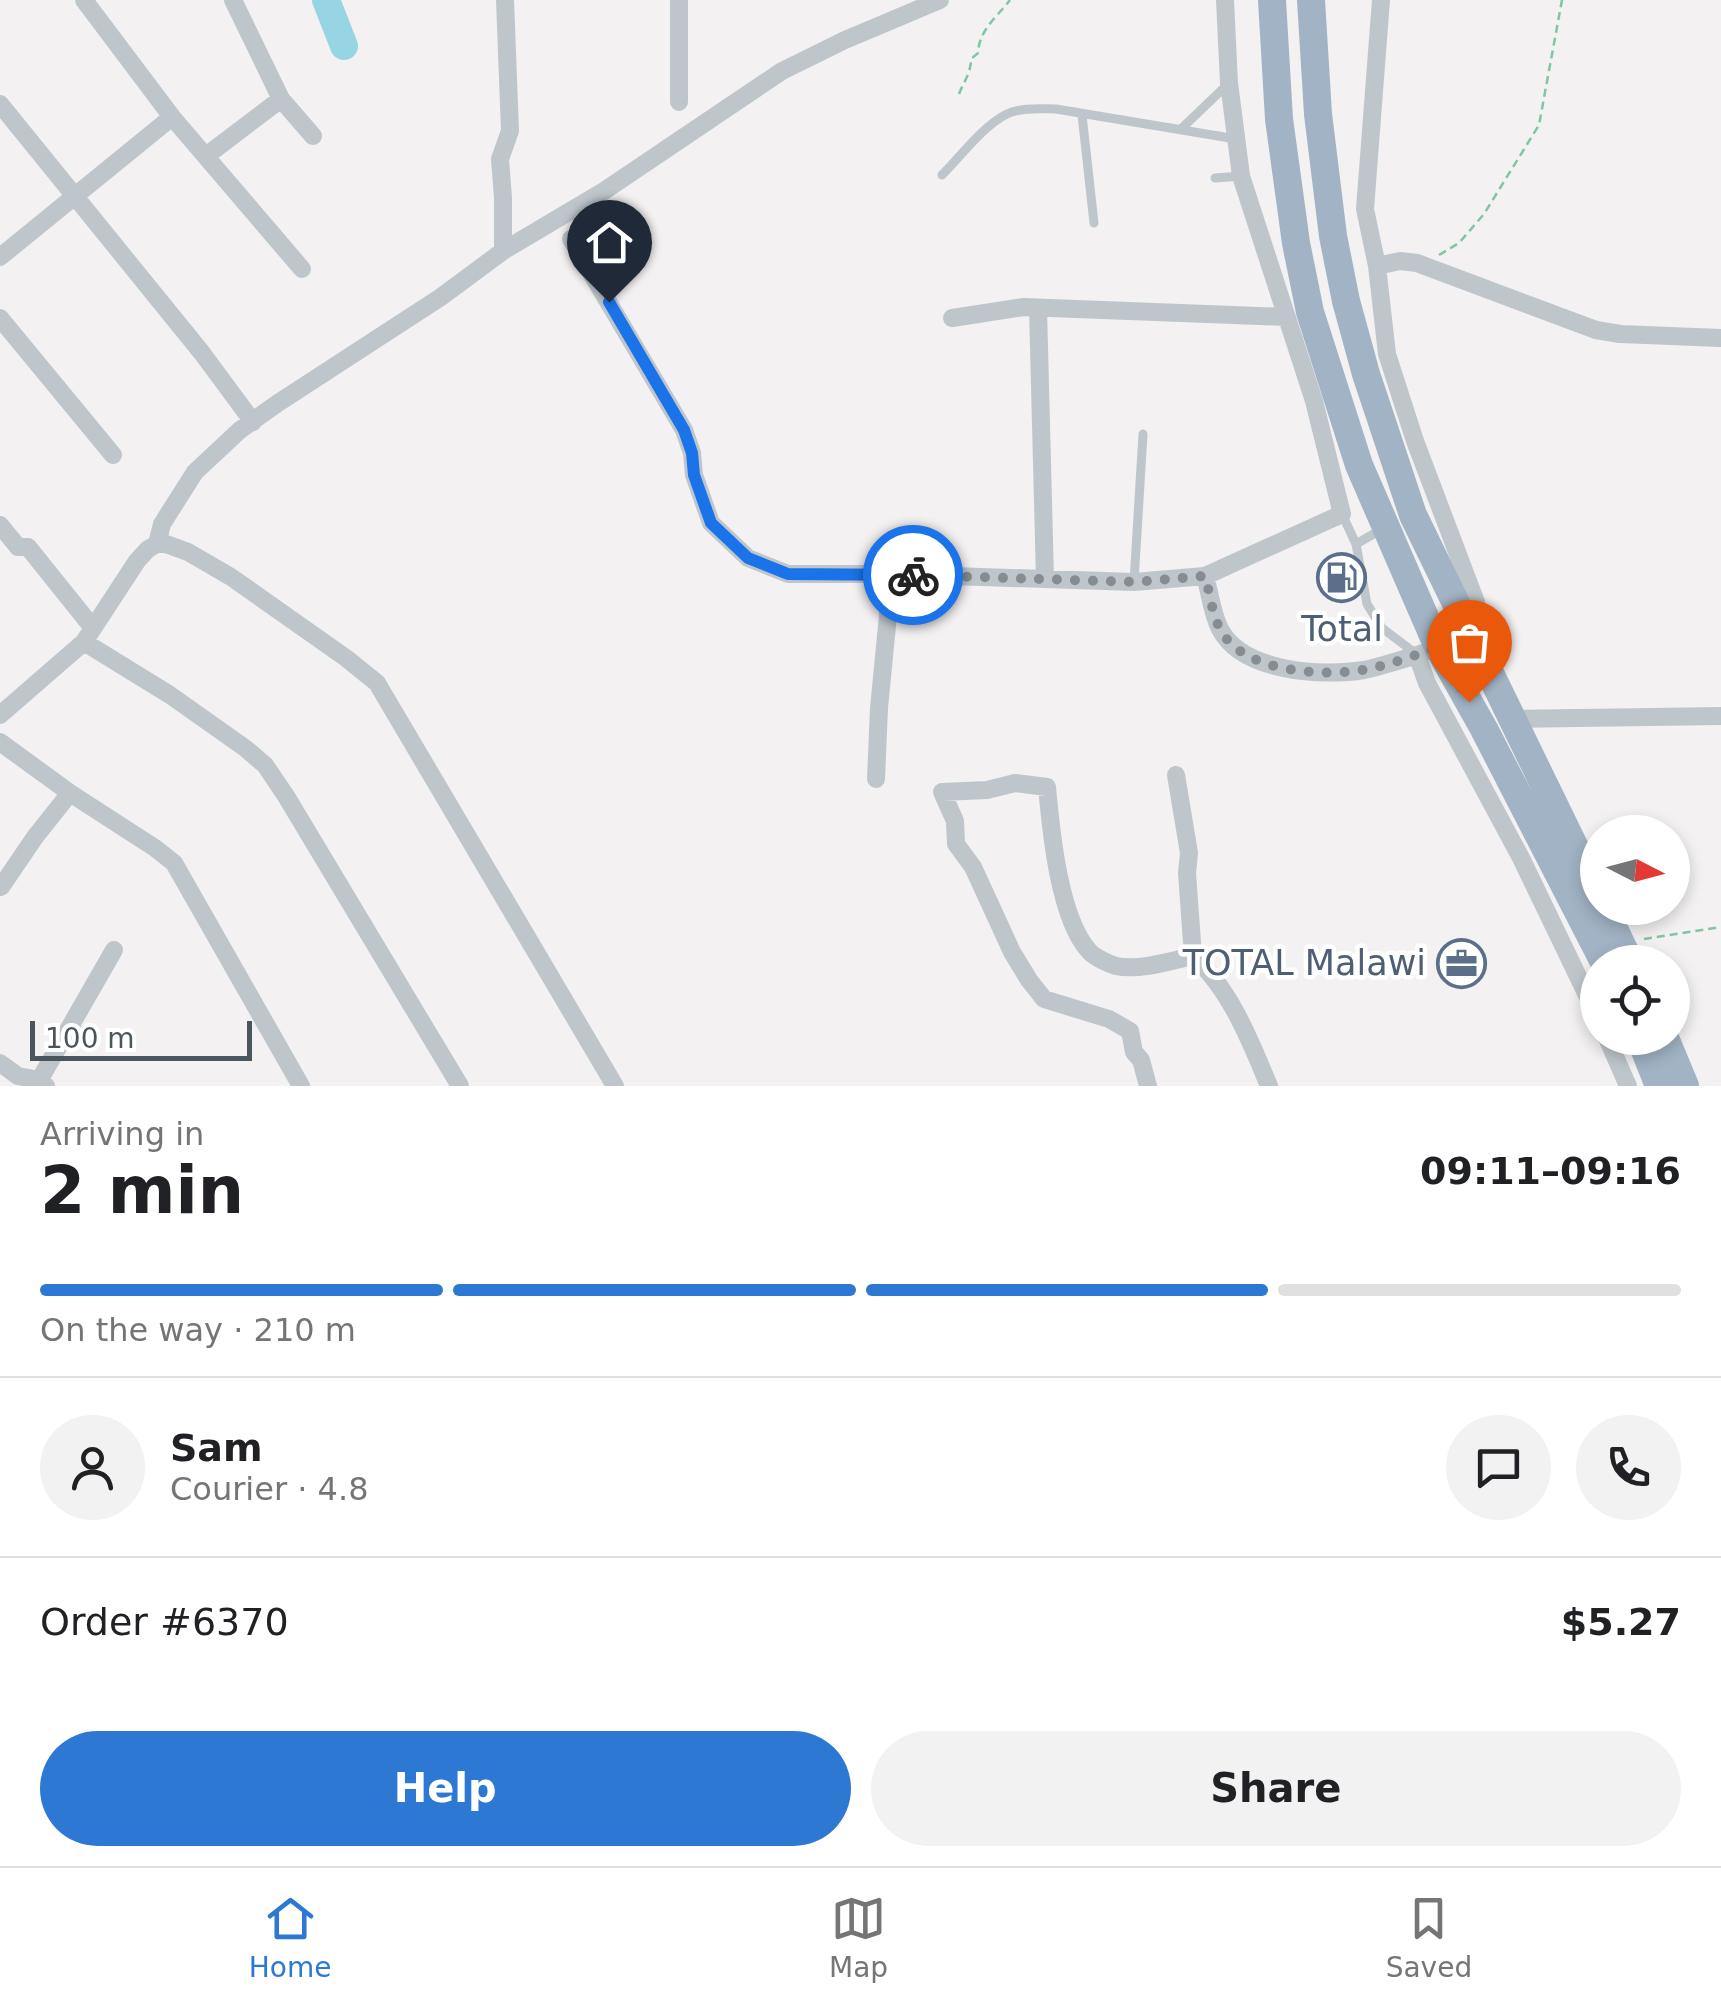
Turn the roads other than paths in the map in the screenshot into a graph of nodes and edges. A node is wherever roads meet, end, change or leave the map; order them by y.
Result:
1 (84, 0) edge
2 (233, 0) edge
3 (505, 0) edge
4 (680, 0) edge
5 (940, 0) edge
6 (1225, 0) edge
7 (1272, 0) edge
8 (1312, 0) edge
9 (1382, 0) edge
10 (1230, 82) junction
11 (281, 99) junction
12 (679, 102) dead end
13 (0, 104) edge
14 (1082, 114) junction
15 (172, 117) junction
16 (1181, 129) junction
17 (313, 136) dead end
18 (1236, 139) junction
19 (206, 156) junction
20 (942, 175) dead end
21 (1241, 176) junction
22 (1214, 178) dead end
23 (75, 198) junction
24 (1094, 223) dead end
25 (571, 239) dead end
26 (503, 252) junction
27 (0, 257) edge
28 (1377, 266) junction
29 (302, 270) dead end
30 (1038, 308) junction
31 (0, 318) edge
32 (952, 318) dead end
33 (1287, 318) junction
34 (1721, 338) edge
35 (253, 422) junction
36 (1143, 434) dead end
37 (113, 456) dead end
38 (1342, 514) junction
39 (0, 526) edge
40 (1386, 528) junction
41 (158, 544) junction
42 (1356, 544) junction
43 (892, 574) junction
44 (1205, 576) junction
45 (1045, 578) junction
46 (1134, 582) junction
47 (1468, 630) junction
48 (89, 635) junction
49 (1428, 651) junction
50 (0, 716) edge
51 (1721, 716) edge
52 (1513, 719) junction
53 (0, 742) edge
54 (1176, 775) dead end
55 (876, 779) dead end
56 (70, 793) junction
57 (1580, 858) edge
58 (1, 887) edge
59 (1595, 945) edge
60 (114, 950) dead end
61 (1193, 956) junction
62 (1580, 981) edge
63 (1614, 1055) edge
64 (1647, 1055) edge
65 (1672, 1055) edge
66 (0, 1063) edge
67 (40, 1084) edge
68 (301, 1086) edge
69 (460, 1086) edge
70 (614, 1086) edge
71 (1148, 1086) edge
72 (1269, 1086) edge
73 (1628, 1086) edge
74 (1659, 1086) edge
75 (1684, 1086) edge

1 - 15 street
2 - 11 street
3 - 26 street
4 - 12 street
5 - 26 street
6 - 10 street
7 - 40 highway
8 - 47 highway
9 - 28 street
10 - 16 lane
10 - 18 street
11 - 17 street
11 - 19 street
13 - 23 street
14 - 16 lane
14 - 20 lane
14 - 24 lane
15 - 19 street
15 - 23 street
16 - 18 lane
18 - 21 street
19 - 29 street
21 - 22 lane
21 - 33 street
23 - 27 street
23 - 35 street
25 - 43 street
26 - 35 street
28 - 34 street
28 - 47 street
30 - 32 street
30 - 33 street
30 - 45 street
31 - 37 street
33 - 38 street
35 - 41 street
36 - 46 lane
38 - 42 lane
38 - 44 street
39 - 48 street
40 - 42 lane
40 - 49 highway
41 - 48 street
41 - 70 street
42 - 49 lane
43 - 45 street
43 - 55 street
44 - 46 street
44 - 49 street
45 - 46 street
47 - 49 street
47 - 52 highway
48 - 50 street
48 - 69 street
49 - 59 highway
49 - 62 street
51 - 52 street
52 - 57 highway
53 - 56 street
54 - 61 street
56 - 58 street
56 - 68 street
60 - 67 street
61 - 71 street
61 - 72 street
63 - 73 street
64 - 74 highway
65 - 75 highway
66 - 67 street

